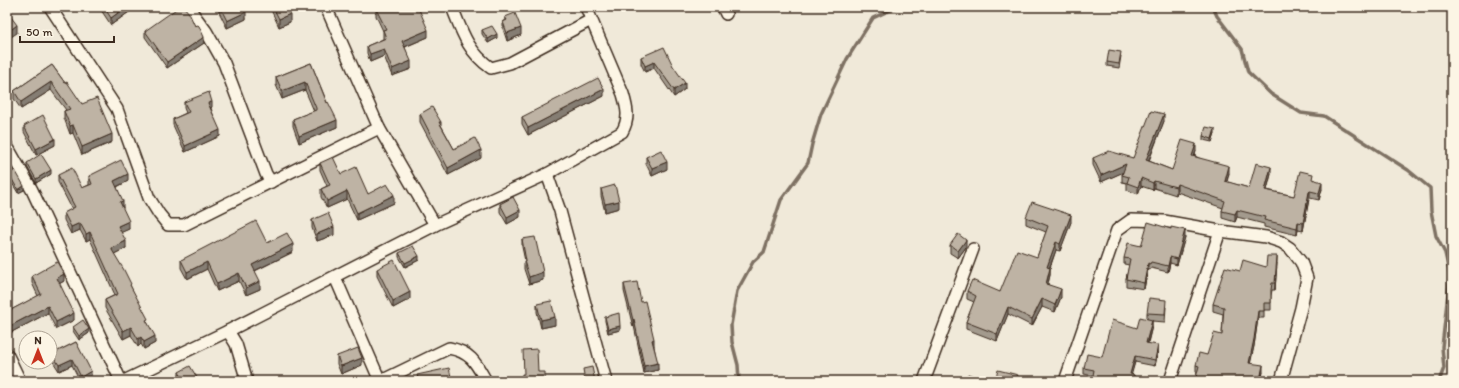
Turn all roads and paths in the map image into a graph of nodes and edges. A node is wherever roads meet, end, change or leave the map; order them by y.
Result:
1 (50, 7) edge
2 (188, 7) edge
3 (326, 7) edge
4 (452, 7) edge
5 (586, 7) edge
6 (591, 20) junction
7 (379, 128) junction
8 (8, 151) edge
9 (547, 174) junction
10 (271, 182) junction
11 (435, 225) junction
12 (1220, 231) junction
13 (973, 249) dead end
14 (335, 277) junction
15 (228, 331) junction
16 (7, 354) edge
17 (20, 381) edge
18 (122, 381) edge
19 (247, 381) edge
20 (380, 381) edge
21 (486, 381) edge
22 (606, 381) edge
23 (924, 381) edge
24 (1065, 381) edge
25 (1170, 381) edge
26 (1281, 381) edge

1 - 10 street
2 - 10 street
3 - 7 street
4 - 6 street
5 - 6 street
6 - 9 street
7 - 10 street
7 - 11 street
8 - 18 street
9 - 11 street
9 - 22 street
11 - 14 street
12 - 24 street
12 - 25 street
12 - 26 street
13 - 23 street
14 - 15 street
14 - 20 street
15 - 18 street
15 - 19 street
16 - 17 street
20 - 21 street

